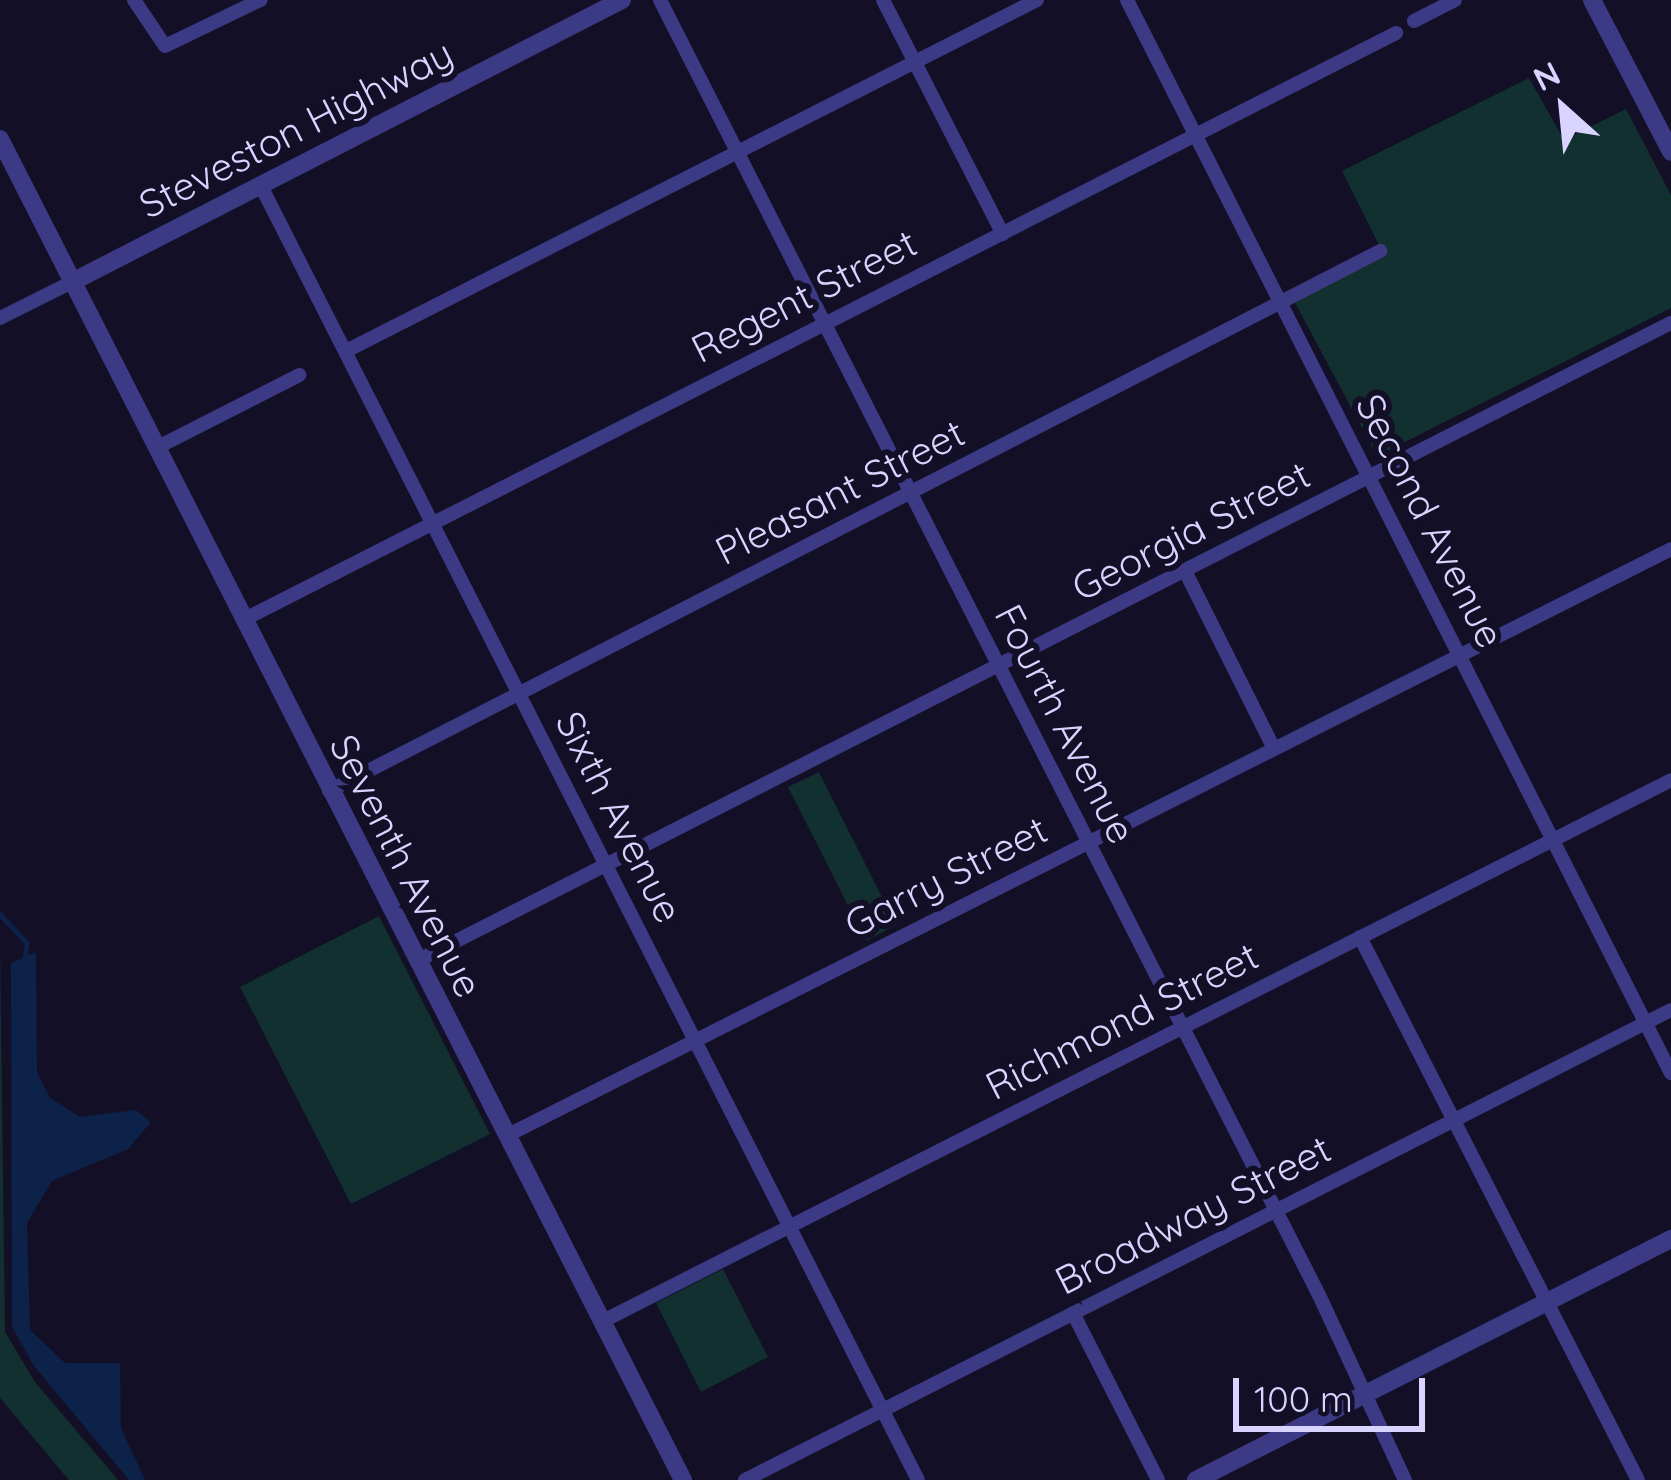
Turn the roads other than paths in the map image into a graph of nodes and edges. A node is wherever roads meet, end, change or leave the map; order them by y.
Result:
1 (134, 0) edge
2 (260, 0) edge
3 (622, 0) edge
4 (660, 0) edge
5 (883, 0) edge
6 (1037, 0) edge
7 (1127, 0) edge
8 (1455, 0) edge
9 (1592, 0) edge
10 (1414, 21) dead end
11 (1396, 33) dead end
12 (915, 62) junction
13 (1195, 133) junction
14 (0, 139) edge
15 (735, 152) junction
16 (1671, 152) edge
17 (260, 184) junction
18 (1003, 234) junction
19 (1380, 250) dead end
20 (72, 282) junction
21 (1281, 302) junction
22 (0, 318) edge
23 (824, 323) junction
24 (1671, 323) edge
25 (346, 351) junction
26 (299, 375) dead end
27 (156, 448) junction
28 (1370, 477) junction
29 (910, 494) junction
30 (431, 520) junction
31 (1671, 549) edge
32 (1185, 572) junction
33 (243, 620) junction
34 (1459, 653) junction
35 (998, 665) junction
36 (519, 692) junction
37 (1274, 747) junction
38 (1671, 779) edge
39 (329, 791) junction
40 (1552, 840) junction
41 (1088, 842) junction
42 (605, 864) junction
43 (1360, 937) junction
44 (418, 960) junction
45 (1671, 1010) edge
46 (1645, 1023) junction
47 (1180, 1027) junction
48 (696, 1042) junction
49 (1671, 1073) edge
50 (1453, 1118) junction
51 (508, 1135) junction
52 (1275, 1210) junction
53 (789, 1226) junction
54 (1671, 1239) edge
55 (1547, 1301) junction
56 (1073, 1313) junction
57 (603, 1321) junction
58 (1363, 1395) junction
59 (884, 1411) junction
60 (683, 1480) edge
61 (745, 1480) edge
62 (918, 1480) edge
63 (1158, 1480) edge
64 (1196, 1480) edge
65 (1405, 1480) edge
66 (1638, 1480) edge

1 - 2 street
3 - 17 street, Steveston Highway
4 - 15 street, Fourth Avenue
5 - 12 street
6 - 12 street
7 - 13 street, Second Avenue
8 - 10 street
9 - 16 street
11 - 13 street, Regent Street
12 - 15 street
12 - 18 street
13 - 18 street, Regent Street
13 - 21 street, Second Avenue
14 - 20 street, Seventh Avenue
15 - 23 street, Fourth Avenue
15 - 25 street
17 - 20 street, Steveston Highway
17 - 25 street, Sixth Avenue
18 - 23 street, Regent Street
19 - 21 street, Pleasant Street
20 - 22 street, Steveston Highway
20 - 27 street, Seventh Avenue
21 - 28 street, Second Avenue
21 - 29 street, Pleasant Street
23 - 29 street, Fourth Avenue
23 - 30 street, Regent Street
24 - 28 street, Georgia Street
25 - 30 street, Sixth Avenue
26 - 27 street
27 - 33 street, Seventh Avenue
28 - 32 street, Georgia Street
28 - 34 street, Second Avenue
29 - 35 street, Fourth Avenue
29 - 36 street, Pleasant Street
30 - 33 street, Regent Street
30 - 36 street, Sixth Avenue
31 - 34 street, Garry Street
32 - 35 street, Georgia Street
32 - 37 street
33 - 39 street, Seventh Avenue
34 - 37 street, Garry Street
34 - 40 street, Second Avenue
35 - 41 street, Fourth Avenue
35 - 42 street, Georgia Street
36 - 39 street, Pleasant Street
36 - 42 street, Sixth Avenue
37 - 41 street, Garry Street
38 - 40 street, Richmond Street
39 - 44 street, Seventh Avenue
40 - 43 street, Richmond Street
40 - 46 street, Second Avenue
41 - 47 street, Fourth Avenue
41 - 48 street, Garry Street
42 - 44 street, Georgia Street
42 - 48 street, Sixth Avenue
43 - 47 street, Richmond Street
43 - 50 street
44 - 51 street, Seventh Avenue
45 - 46 street, Broadway Street
46 - 49 street, Second Avenue
46 - 50 street, Broadway Street
47 - 52 street, Fourth Avenue
47 - 53 street, Richmond Street
48 - 51 street, Garry Street
48 - 53 street, Sixth Avenue
50 - 52 street, Broadway Street
50 - 55 street
51 - 57 street, Seventh Avenue
52 - 56 street, Broadway Street
52 - 58 street, Fourth Avenue
53 - 57 street, Richmond Street
53 - 59 street, Sixth Avenue
54 - 55 street
55 - 58 street
55 - 66 street
56 - 59 street, Broadway Street
56 - 63 street
57 - 60 street, Seventh Avenue
58 - 64 street
58 - 65 street, Fourth Avenue
59 - 61 street, Broadway Street
59 - 62 street, Sixth Avenue

